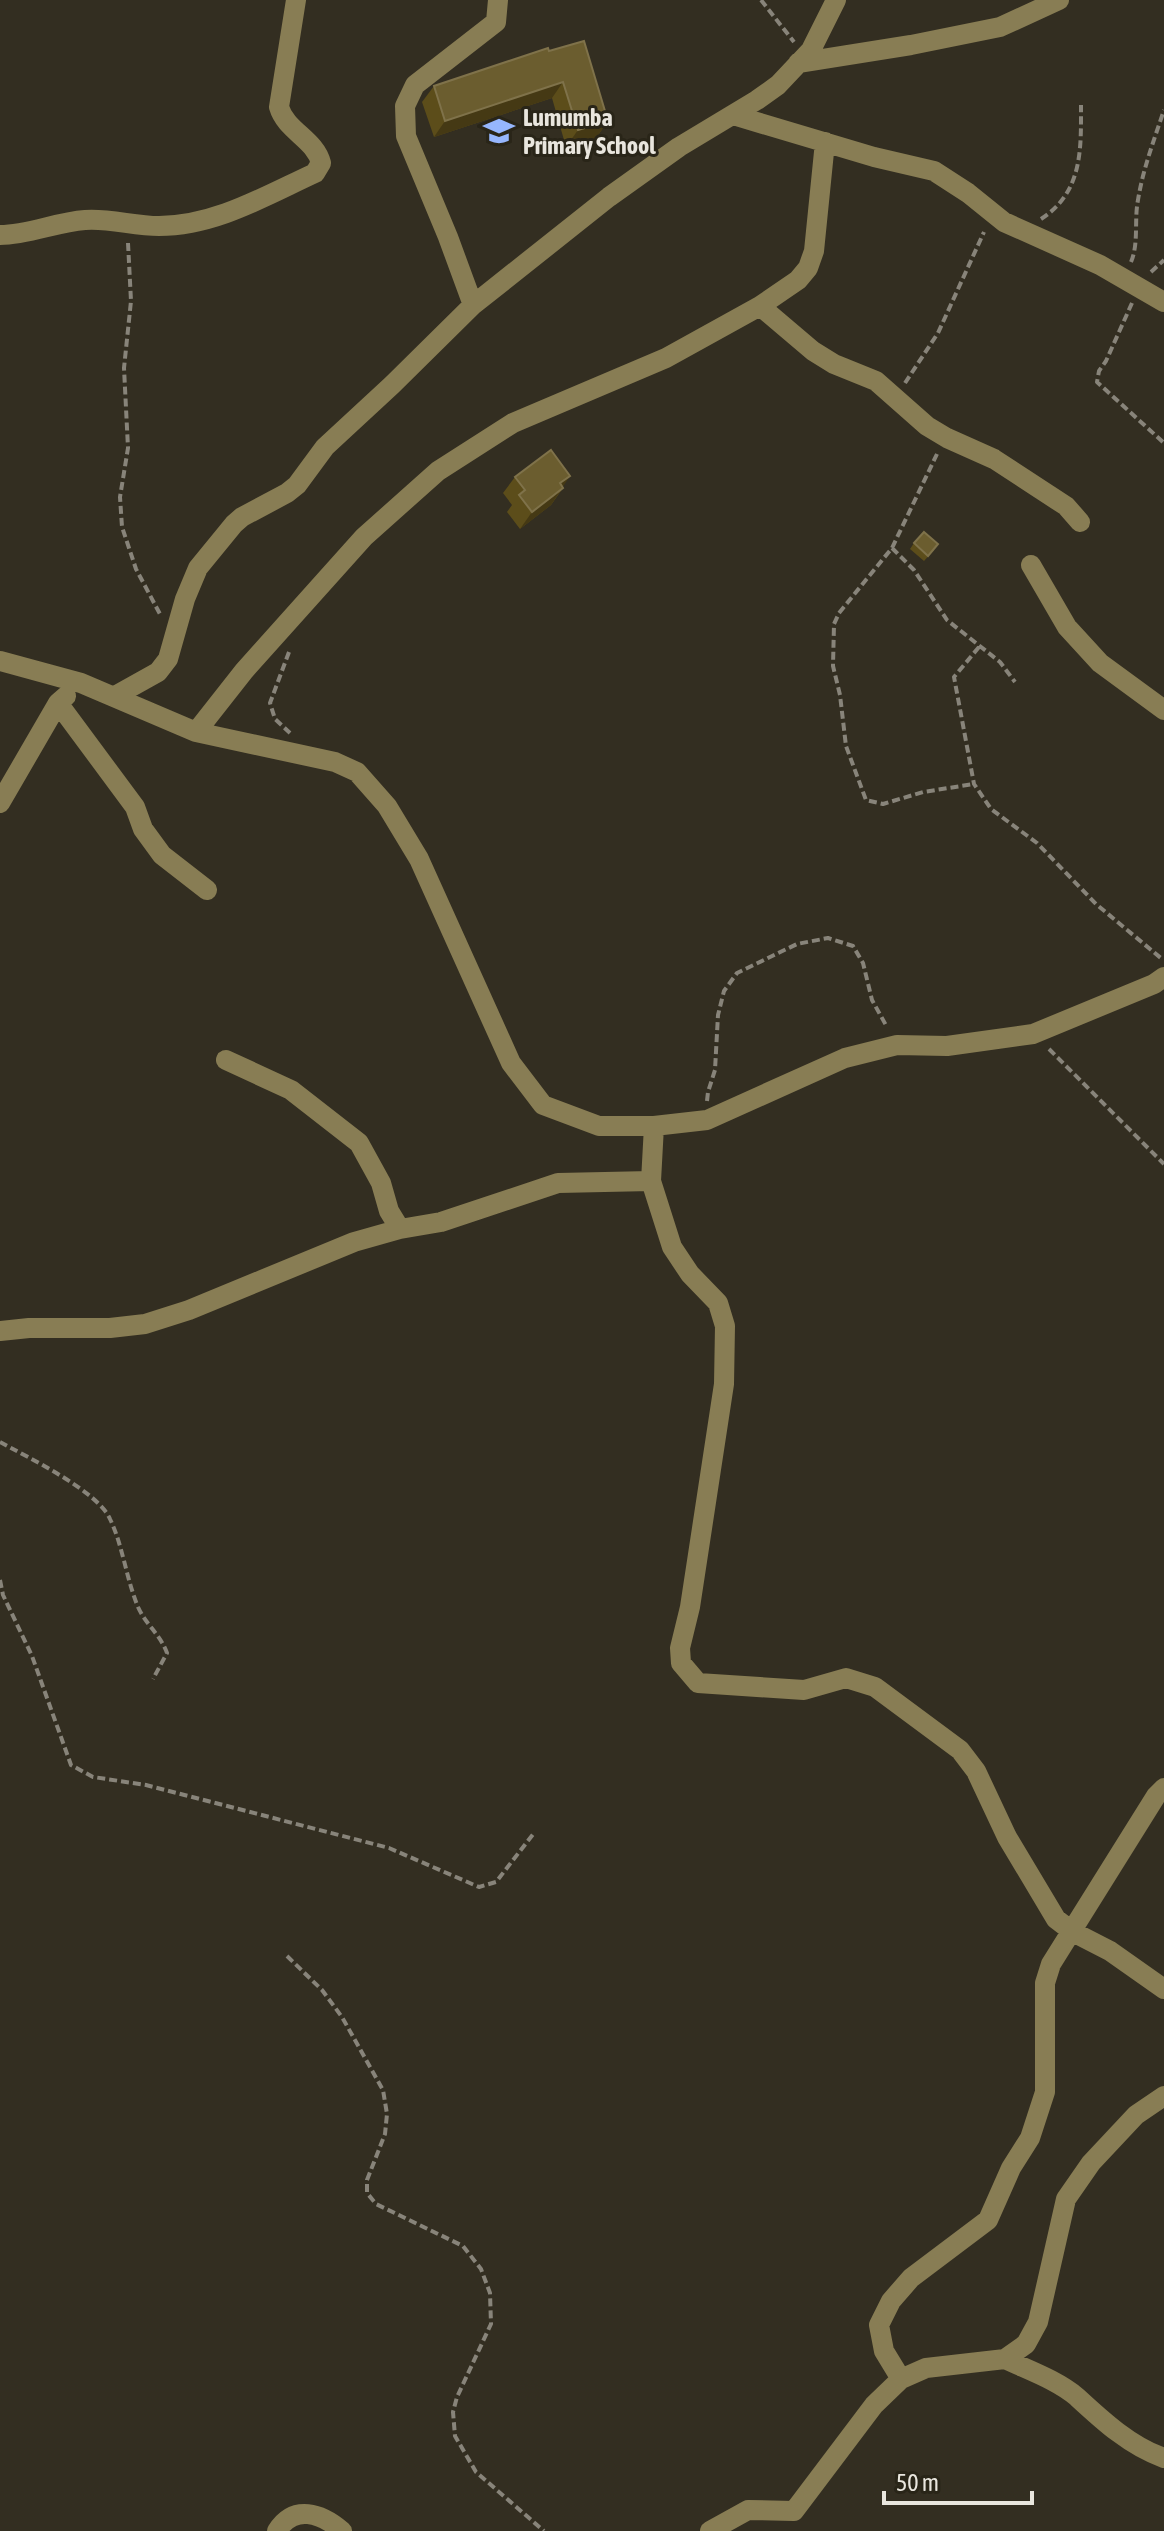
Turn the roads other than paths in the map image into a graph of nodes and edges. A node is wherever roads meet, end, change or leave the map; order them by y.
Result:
1 (296, 0) edge
2 (498, 0) edge
3 (836, 0) edge
4 (1059, 0) edge
5 (802, 58) junction
6 (733, 115) junction
7 (825, 142) junction
8 (0, 235) edge
9 (1164, 302) edge
10 (473, 305) junction
11 (760, 306) junction
12 (1080, 522) dead end
13 (1031, 565) dead end
14 (0, 661) edge
15 (81, 683) junction
16 (115, 696) junction
17 (58, 703) junction
18 (1164, 710) edge
19 (196, 732) junction
20 (0, 803) edge
21 (207, 890) dead end
22 (1161, 985) edge
23 (226, 1060) dead end
24 (654, 1126) junction
25 (651, 1181) junction
26 (400, 1229) junction
27 (0, 1331) edge
28 (1164, 1788) edge
29 (1073, 1932) junction
30 (1164, 1989) edge
31 (1164, 2096) edge
32 (1005, 2359) junction
33 (901, 2379) junction
34 (1164, 2458) edge
35 (277, 2531) edge
36 (342, 2531) edge
37 (710, 2531) edge

1 - 8 street
2 - 10 street
3 - 5 street
4 - 5 street
5 - 6 street
6 - 7 street
6 - 10 street
7 - 9 street
7 - 11 street
10 - 16 street
11 - 12 street
11 - 19 street
13 - 18 street
14 - 15 street
15 - 16 street
15 - 17 street
16 - 19 street
17 - 20 street
17 - 21 street
19 - 24 street
22 - 24 street
23 - 26 street
24 - 25 street
25 - 26 street
25 - 29 street
26 - 27 street
28 - 29 street
29 - 30 street
29 - 33 street
31 - 32 street
32 - 33 street
32 - 34 street
33 - 37 street
35 - 36 street

